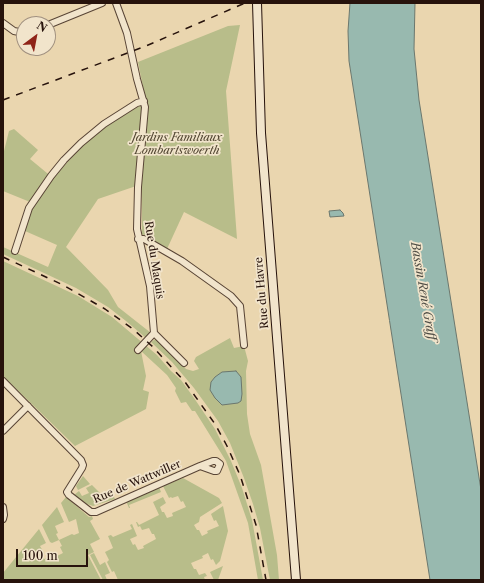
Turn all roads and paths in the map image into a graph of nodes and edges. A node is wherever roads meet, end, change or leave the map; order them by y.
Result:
1 (102, 3) edge
2 (116, 3) edge
3 (257, 3) edge
4 (56, 22) edge
5 (3, 23) edge
6 (16, 31) edge
7 (144, 100) junction
8 (138, 239) junction
9 (15, 251) dead end
10 (154, 333) junction
11 (244, 345) dead end
12 (138, 350) dead end
13 (184, 363) dead end
14 (3, 381) edge
15 (28, 406) junction
16 (3, 431) edge
17 (200, 466) dead end
18 (3, 507) edge
19 (3, 519) edge
20 (296, 580) edge

1 - 4 street
2 - 7 street, Rue du Maquis
3 - 20 main road, Rue du Havre
5 - 6 street
7 - 8 street, Rue du Maquis
7 - 9 street
8 - 10 street, Rue du Maquis
8 - 11 street
10 - 12 street
10 - 13 street
14 - 15 street, Rue de Wattwiller
15 - 16 street
15 - 17 street, Rue de Wattwiller
18 - 19 street

